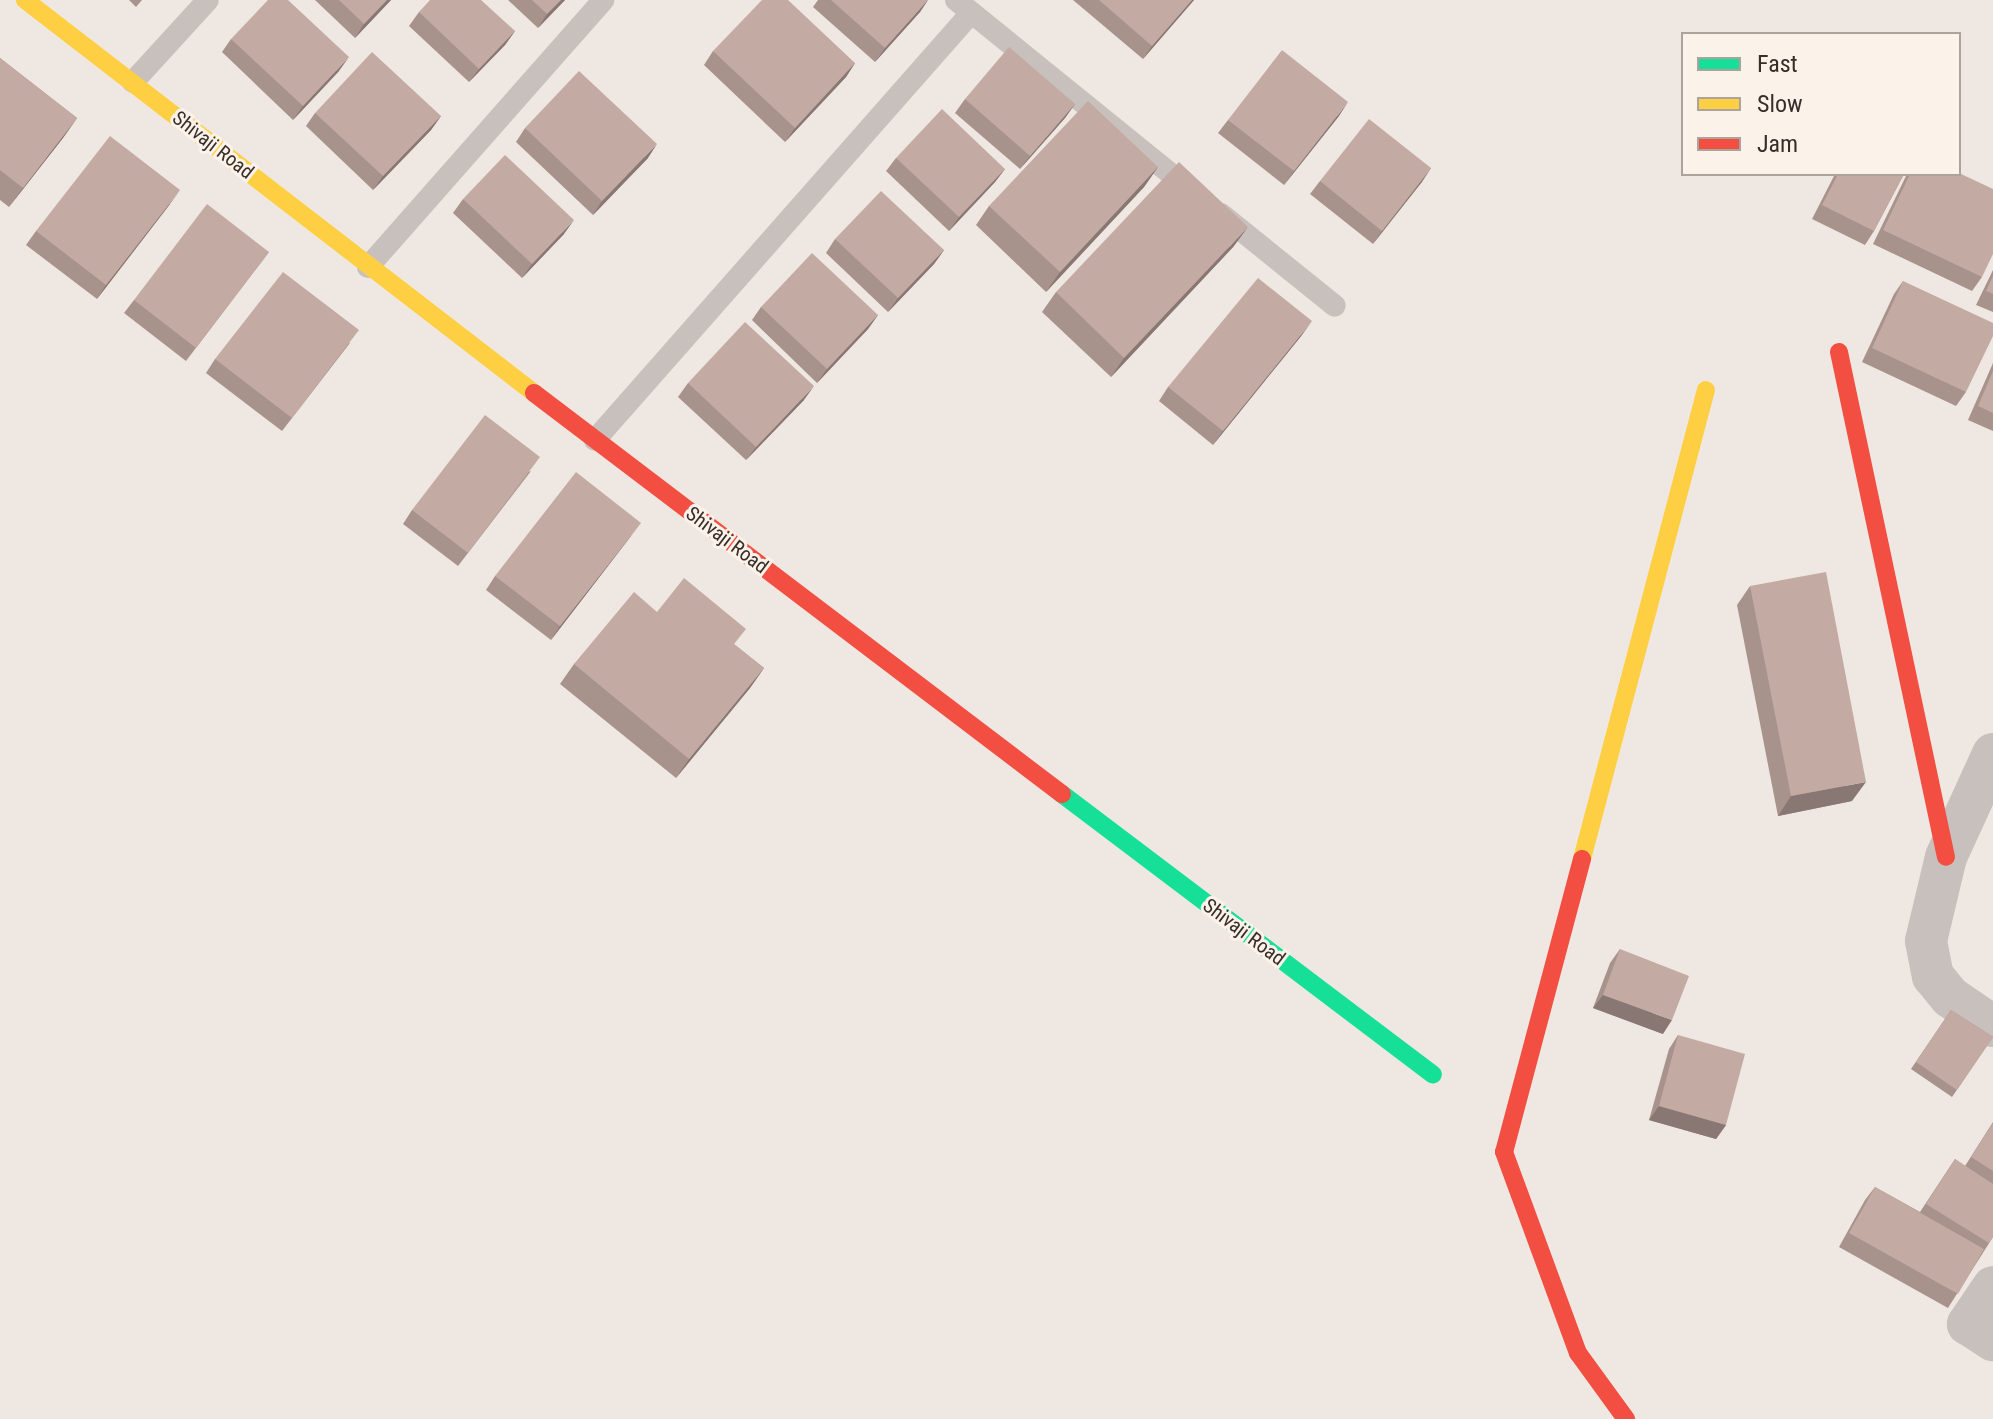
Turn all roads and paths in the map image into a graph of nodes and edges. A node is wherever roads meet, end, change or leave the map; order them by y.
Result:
1 (25, 0) edge
2 (208, 0) edge
3 (603, 0) edge
4 (963, 7) edge
5 (133, 82) junction
6 (368, 267) junction
7 (1335, 306) dead end
8 (1839, 352) dead end
9 (1706, 390) dead end
10 (595, 440) junction
11 (1993, 754) edge
12 (1946, 857) junction
13 (1993, 1026) edge
14 (1433, 1075) dead end
15 (1993, 1287) edge
16 (1993, 1340) edge
17 (1626, 1419) edge

1 - 5 street, Shivaji Road
2 - 5 lane
3 - 6 lane
4 - 7 lane
4 - 10 lane
5 - 6 street, Shivaji Road
6 - 10 street, Shivaji Road
8 - 12 street
9 - 17 street
10 - 14 street, Shivaji Road
11 - 12 street
12 - 13 street
15 - 16 street

